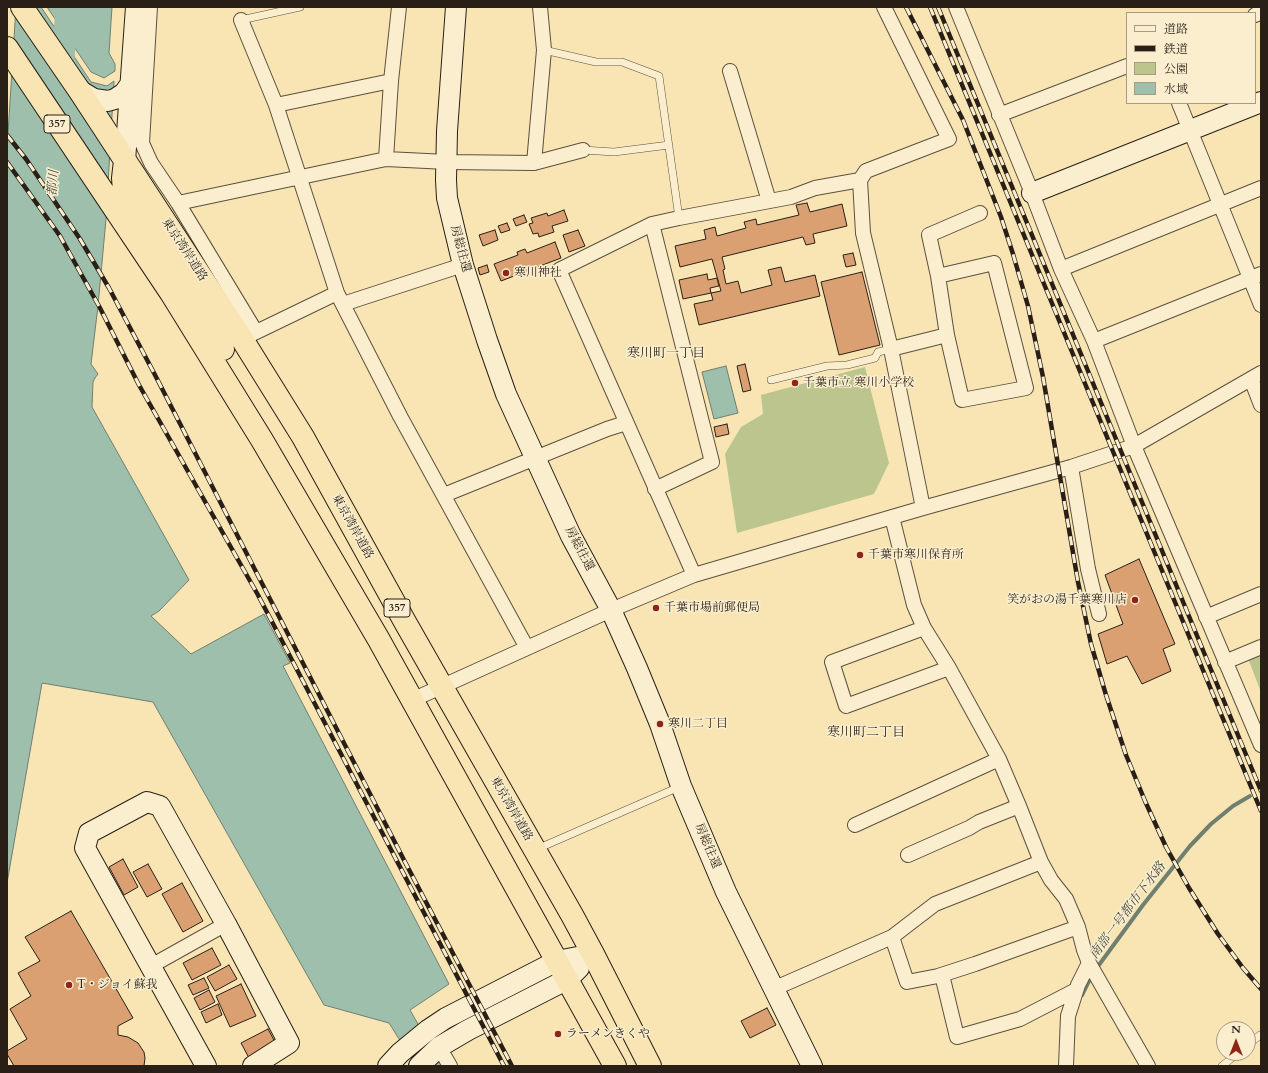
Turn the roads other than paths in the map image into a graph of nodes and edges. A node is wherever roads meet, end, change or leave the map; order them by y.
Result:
1 (22, 7) edge
2 (136, 7) edge
3 (150, 7) edge
4 (300, 7) edge
5 (399, 7) edge
6 (456, 7) edge
7 (540, 7) edge
8 (884, 7) edge
9 (956, 7) edge
10 (241, 20) joint
11 (8, 49) edge
12 (544, 50) junction
13 (1126, 66) edge
14 (730, 71) dead end
15 (391, 81) junction
16 (132, 82) junction
17 (79, 90) junction
18 (1179, 104) edge
19 (1256, 104) edge
20 (276, 105) junction
21 (1000, 115) junction
22 (1190, 130) junction
23 (669, 145) junction
24 (583, 150) joint
25 (386, 159) junction
26 (125, 161) junction
27 (447, 162) junction
28 (534, 163) junction
29 (299, 177) junction
30 (860, 180) junction
31 (1261, 188) edge
32 (1032, 193) junction
33 (769, 201) junction
34 (178, 203) junction
35 (1220, 204) junction
36 (980, 213) dead end
37 (679, 218) junction
38 (652, 224) junction
39 (463, 265) junction
40 (1061, 269) junction
41 (938, 276) junction
42 (1255, 276) edge
43 (340, 298) junction
44 (1261, 305) edge
45 (249, 335) junction
46 (947, 335) junction
47 (1094, 341) junction
48 (891, 349) junction
49 (1256, 376) edge
50 (771, 380) dead end
51 (1261, 404) edge
52 (626, 423) junction
53 (1134, 446) junction
54 (536, 458) junction
55 (1071, 467) junction
56 (656, 489) junction
57 (444, 496) junction
58 (923, 508) junction
59 (892, 517) junction
60 (694, 575) junction
61 (1261, 594) edge
62 (611, 610) junction
63 (1099, 614) dead end
64 (1206, 617) junction
65 (924, 628) junction
66 (379, 640) junction
67 (1261, 647) edge
68 (527, 648) junction
69 (1225, 662) junction
70 (950, 668) junction
71 (441, 686) junction
72 (412, 700) junction
73 (1261, 745) edge
74 (999, 759) junction
75 (681, 786) junction
76 (1018, 806) junction
77 (855, 825) dead end
78 (534, 850) junction
79 (908, 855) dead end
80 (1041, 862) junction
81 (226, 924) junction
82 (1078, 927) junction
83 (892, 937) junction
84 (593, 954) junction
85 (557, 961) junction
86 (151, 966) junction
87 (1092, 969) junction
88 (942, 975) junction
89 (568, 979) junction
90 (773, 989) junction
91 (1076, 990) junction
92 (439, 1047) junction
93 (394, 1059) edge
94 (206, 1066) edge
95 (253, 1066) edge
96 (419, 1066) edge
97 (450, 1066) edge
98 (614, 1066) edge
99 (650, 1066) edge
100 (812, 1066) edge
101 (1066, 1066) edge
102 (1148, 1066) edge

1 - 17 highway, 東京湾岸道路 / 357
2 - 16 street
3 - 34 street
4 - 10 lane
5 - 15 street
6 - 27 street, 房総往還
7 - 12 street
8 - 30 street
9 - 21 street
10 - 20 street
11 - 66 highway, 357
12 - 23 lane
12 - 28 street
13 - 21 street
14 - 33 street
15 - 20 street
15 - 25 street
16 - 17 street
16 - 26 street
17 - 26 highway, 東京湾岸道路 / 357
18 - 22 street
19 - 22 street
20 - 29 street
21 - 32 street
22 - 32 street
22 - 35 street
23 - 24 lane
23 - 37 lane
24 - 28 street
25 - 27 street
25 - 29 street
26 - 45 highway, 東京湾岸道路 / 357
26 - 66 highway
27 - 28 street
27 - 39 street, 房総往還
29 - 34 street
29 - 43 street
30 - 33 street
30 - 48 street
31 - 35 street
32 - 40 street
33 - 37 street
34 - 45 street
35 - 40 street
35 - 42 street
36 - 41 street
37 - 38 street
38 - 52 street
38 - 56 street
39 - 43 street
39 - 54 street, 房総往還
40 - 47 street
41 - 46 street
41 - 46 street
42 - 44 street
42 - 47 street
43 - 45 street
43 - 57 street
45 - 71 highway, 東京湾岸道路 / 357
46 - 48 street
47 - 53 street
48 - 50 lane
48 - 58 street
49 - 51 street
49 - 53 street
52 - 54 street
52 - 56 street
53 - 55 street
53 - 64 street
54 - 57 street
54 - 62 street, 房総往還
55 - 58 street
55 - 63 street
56 - 60 street
57 - 68 street
58 - 59 street
59 - 60 street
59 - 65 street
60 - 62 street
61 - 64 street
62 - 68 street
62 - 75 street, 房総往還
64 - 69 street
65 - 70 street
65 - 70 street
66 - 72 highway, 357
67 - 69 street
68 - 71 street
69 - 73 street
70 - 74 street
71 - 72 street
71 - 78 highway, 東京湾岸道路 / 357
72 - 85 highway, 357
74 - 76 street
74 - 77 street
75 - 78 lane
75 - 90 street, 房総往還
76 - 79 street
76 - 80 street
78 - 84 highway, 東京湾岸道路 / 357
80 - 82 street
80 - 83 street
81 - 86 street
81 - 86 street
81 - 95 street
82 - 87 street
82 - 88 street
83 - 88 street
83 - 90 street
84 - 85 street
84 - 89 street
84 - 99 highway, 東京湾岸道路 / 357
85 - 89 highway, 357
85 - 93 street
86 - 94 street
87 - 91 street
87 - 102 street
88 - 91 street
89 - 92 street
89 - 98 highway, 357
90 - 100 street, 房総往還
91 - 101 street
92 - 96 street
92 - 97 street

